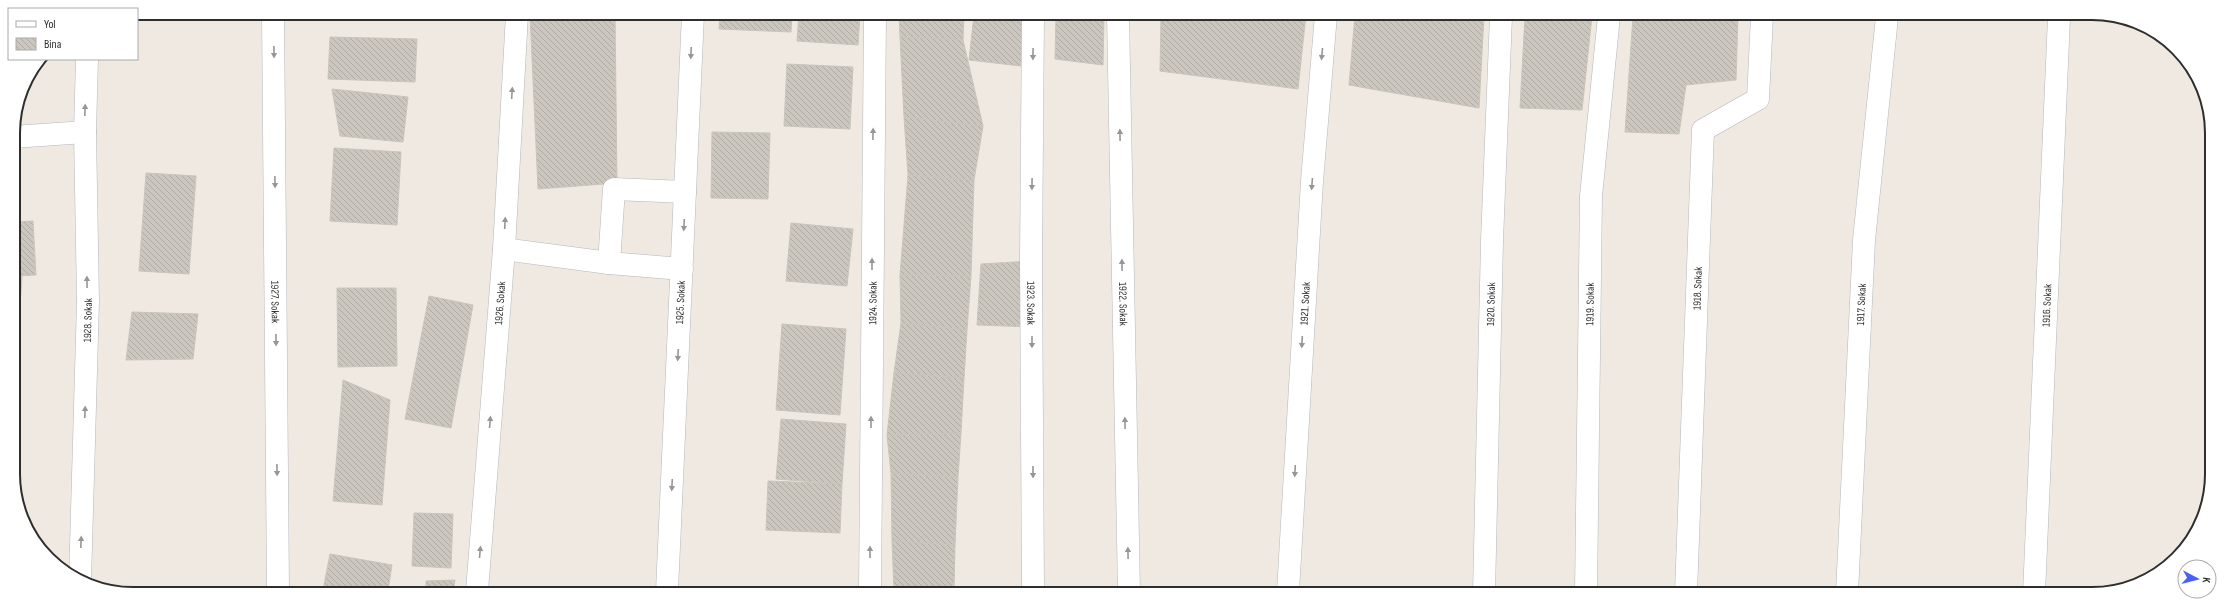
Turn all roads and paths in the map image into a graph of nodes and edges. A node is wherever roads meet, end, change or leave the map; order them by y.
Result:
1 (273, 20) edge
2 (517, 20) edge
3 (693, 20) edge
4 (875, 20) edge
5 (1033, 20) edge
6 (1118, 20) edge
7 (1326, 20) edge
8 (1501, 20) edge
9 (1609, 20) edge
10 (1762, 20) edge
11 (1887, 20) edge
12 (2059, 20) edge
13 (87, 60) edge
14 (85, 132) junction
15 (20, 137) edge
16 (685, 192) junction
17 (504, 249) junction
18 (609, 263) junction
19 (682, 269) junction
20 (80, 574) edge
21 (278, 587) edge
22 (477, 587) edge
23 (667, 587) edge
24 (870, 587) edge
25 (1034, 587) edge
26 (1129, 587) edge
27 (1288, 587) edge
28 (1484, 587) edge
29 (1586, 587) edge
30 (1686, 587) edge
31 (1847, 587) edge
32 (2034, 587) edge

1 -> 21 street, 1927. Sokak
17 -> 2 street, 1926. Sokak
3 -> 16 street, 1925. Sokak
24 -> 4 street, 1924. Sokak
5 -> 25 street, 1923. Sokak
26 -> 6 street, 1922. Sokak
7 -> 27 street, 1921. Sokak
8 - 28 street, 1920. Sokak
9 - 29 street, 1919. Sokak
10 - 30 street, 1918. Sokak
11 - 31 street, 1917. Sokak
12 - 32 street, 1916. Sokak
14 -> 13 street, 1928. Sokak
14 - 15 street
20 -> 14 street, 1928. Sokak
16 - 18 street
16 -> 19 street, 1925. Sokak
17 - 18 street
22 -> 17 street, 1926. Sokak
18 - 19 street
19 -> 23 street, 1925. Sokak

